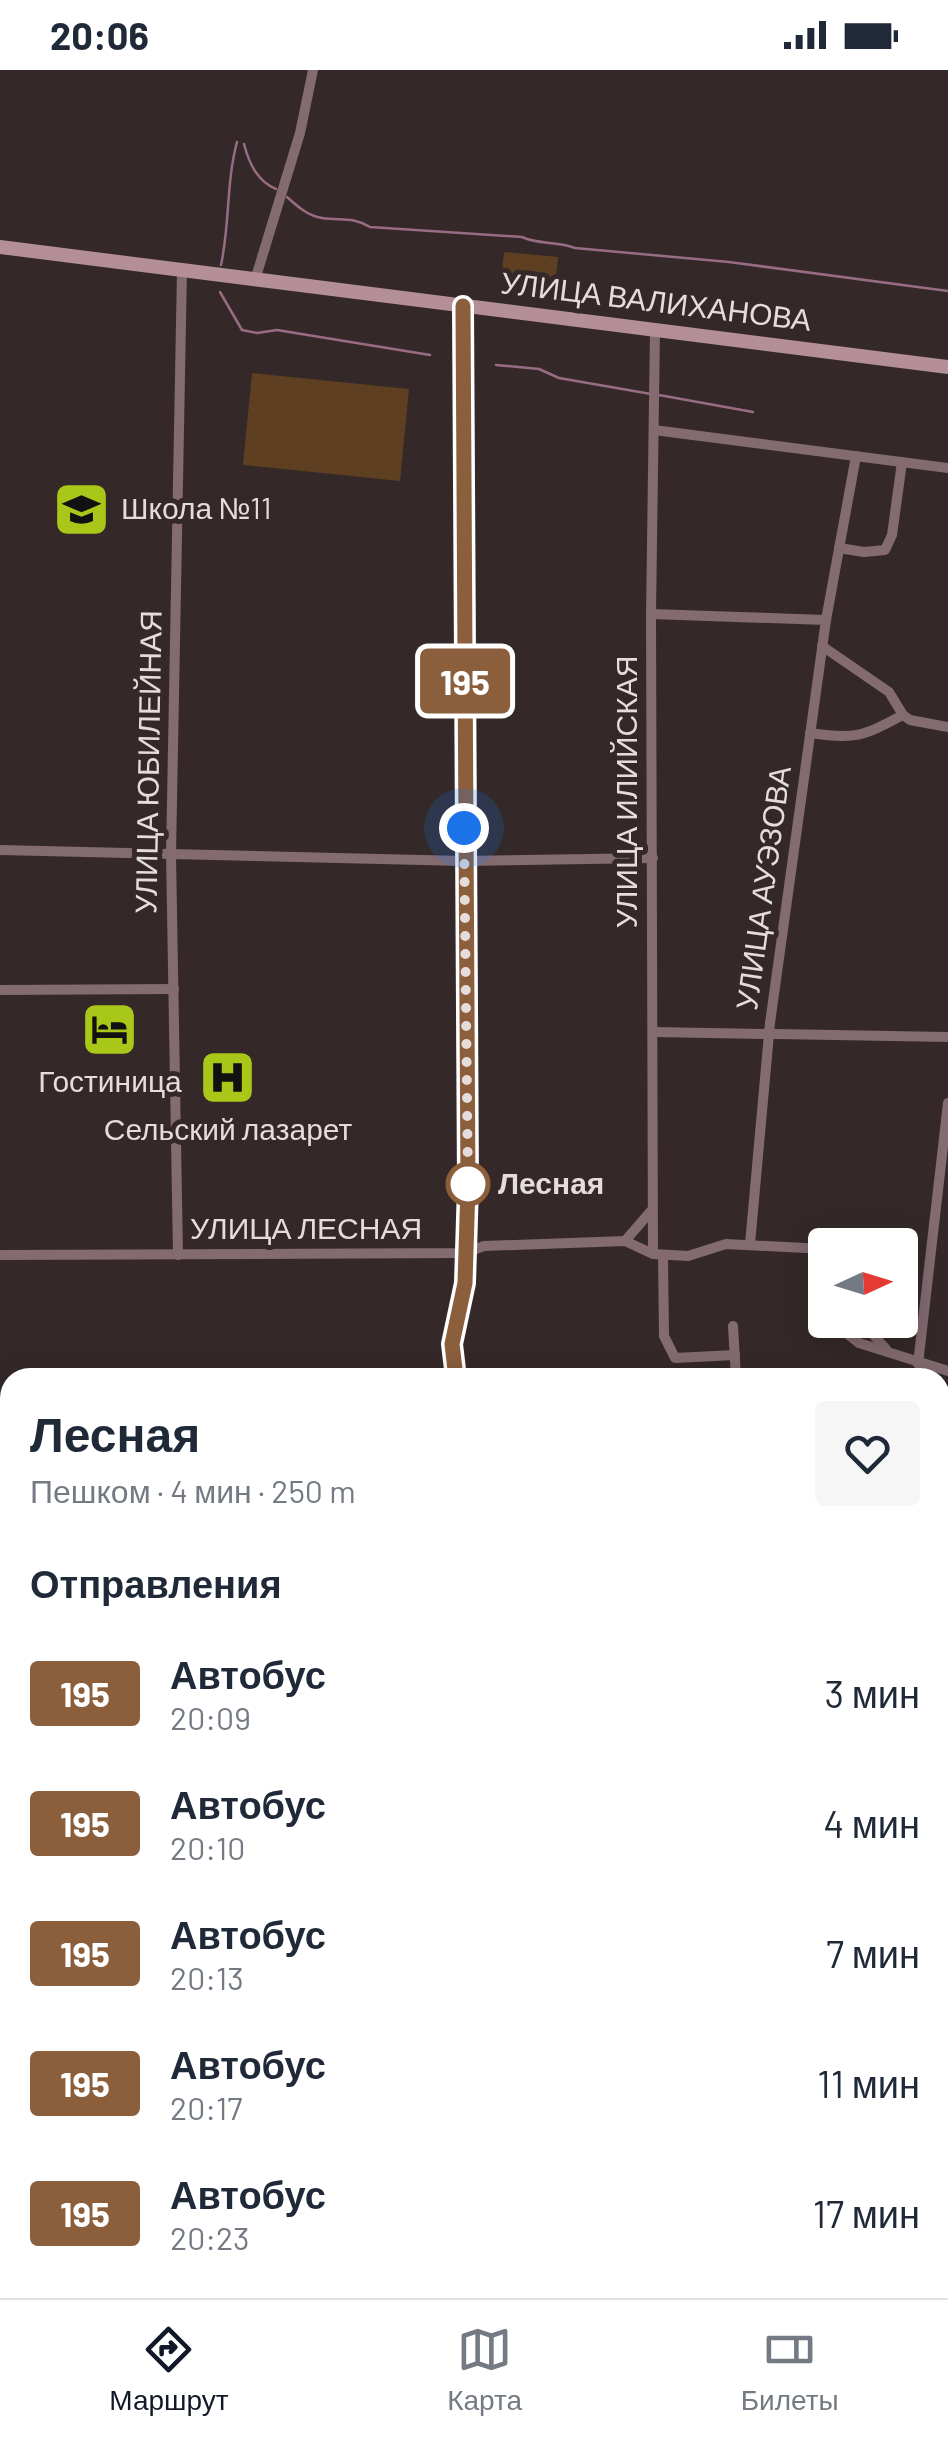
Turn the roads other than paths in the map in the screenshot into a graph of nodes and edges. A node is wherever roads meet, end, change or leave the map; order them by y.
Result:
1 (311, 70) edge
2 (0, 247) edge
3 (182, 270) junction
4 (256, 280) junction
5 (463, 306) junction
6 (654, 330) junction
7 (948, 367) edge
8 (654, 430) junction
9 (856, 456) junction
10 (902, 462) junction
11 (948, 468) edge
12 (839, 548) junction
13 (651, 614) junction
14 (826, 620) junction
15 (822, 646) junction
16 (903, 714) junction
17 (948, 727) edge
18 (810, 732) junction
19 (0, 850) edge
20 (171, 854) junction
21 (654, 858) junction
22 (464, 861) junction
23 (174, 989) junction
24 (0, 990) edge
25 (654, 1032) junction
26 (769, 1033) junction
27 (948, 1038) edge
28 (948, 1103) edge
29 (652, 1211) junction
30 (625, 1241) junction
31 (750, 1244) junction
32 (808, 1247) edge
33 (466, 1253) junction
34 (0, 1255) edge
35 (178, 1255) junction
36 (658, 1255) junction
37 (733, 1326) dead end
38 (850, 1338) edge
39 (877, 1338) edge
40 (887, 1349) junction
41 (734, 1354) junction
42 (918, 1364) junction
43 (455, 1368) edge
44 (735, 1368) edge
45 (938, 1368) edge

1 - 4 street
2 - 3 main road, УЛИЦА ВАЛИХАНОВА
3 - 4 main road, УЛИЦА ВАЛИХАНОВА
3 - 20 street, УЛИЦА ЮБИЛЕЙНАЯ
4 - 5 main road, УЛИЦА ВАЛИХАНОВА
5 - 6 main road, УЛИЦА ВАЛИХАНОВА
5 - 22 main road
6 - 7 main road, УЛИЦА ВАЛИХАНОВА
6 - 8 street, УЛИЦА ИЛИЙСКАЯ
8 - 9 street
8 - 13 street, УЛИЦА ИЛИЙСКАЯ
9 - 10 street
9 - 12 street, УЛИЦА АУЭЗОВА
10 - 11 street
10 - 12 street
12 - 14 street, УЛИЦА АУЭЗОВА
13 - 14 street
13 - 21 street, УЛИЦА ИЛИЙСКАЯ
14 - 15 street, УЛИЦА АУЭЗОВА
15 - 16 street
15 - 18 street, УЛИЦА АУЭЗОВА
16 - 17 street
16 - 18 street
18 - 26 street, УЛИЦА АУЭЗОВА
19 - 20 street
20 - 22 street
20 - 23 street, УЛИЦА ЮБИЛЕЙНАЯ
21 - 22 street
21 - 25 street, УЛИЦА ИЛИЙСКАЯ
22 - 33 main road
23 - 24 street
23 - 35 street, УЛИЦА ЮБИЛЕЙНАЯ
25 - 26 street
25 - 29 street, УЛИЦА ИЛИЙСКАЯ
26 - 27 street
26 - 31 street, УЛИЦА АУЭЗОВА
28 - 42 street
29 - 30 street
29 - 36 street, УЛИЦА ИЛИЙСКАЯ
30 - 33 street, УЛИЦА ЛЕСНАЯ
30 - 36 street, УЛИЦА ЛЕСНАЯ
31 - 32 street
31 - 36 street
33 - 35 street, УЛИЦА ЛЕСНАЯ
33 - 43 main road
34 - 35 street, УЛИЦА ЛЕСНАЯ
36 - 41 street, УЛИЦА ИЛИЙСКАЯ
37 - 41 street
38 - 40 street
39 - 40 street
40 - 42 street
41 - 44 street
42 - 45 street

